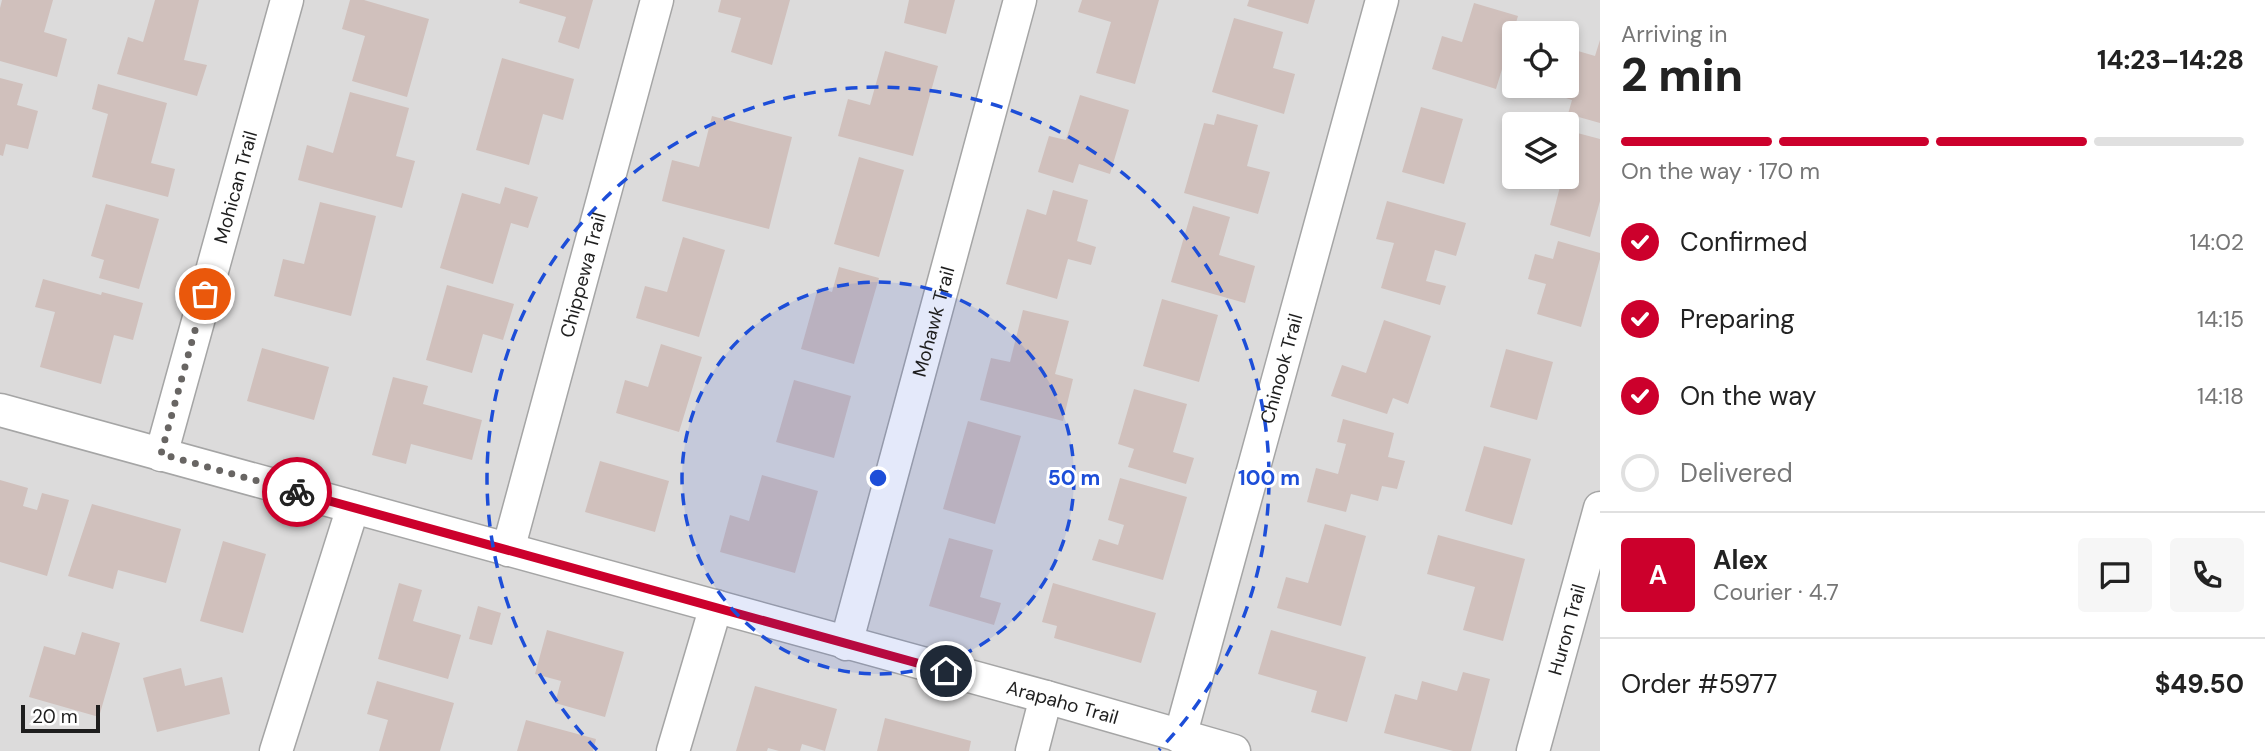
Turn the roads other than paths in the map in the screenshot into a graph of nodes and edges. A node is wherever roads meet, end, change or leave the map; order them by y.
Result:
1 (287, 0) edge
2 (657, 0) edge
3 (1020, 0) edge
4 (1382, 0) edge
5 (0, 410) edge
6 (161, 454) junction
7 (353, 507) junction
8 (1600, 508) edge
9 (508, 550) junction
10 (716, 607) junction
11 (846, 644) junction
12 (1046, 697) junction
13 (1180, 737) junction
14 (276, 751) edge
15 (673, 751) edge
16 (1032, 751) edge
17 (1234, 751) edge
18 (1533, 751) edge

1 - 6 street, Mohican Trail
2 - 9 street, Chippewa Trail
3 - 11 street, Mohawk Trail
4 - 13 street, Chinook Trail
5 - 6 street, Arapaho Trail
6 - 7 street, Arapaho Trail
7 - 9 street, Arapaho Trail
7 - 14 street
8 - 18 street, Huron Trail
9 - 10 street, Arapaho Trail
10 - 11 street, Arapaho Trail
10 - 15 street
11 - 12 street, Arapaho Trail
12 - 13 street, Arapaho Trail
12 - 16 street
13 - 17 street, Arapaho Trail

